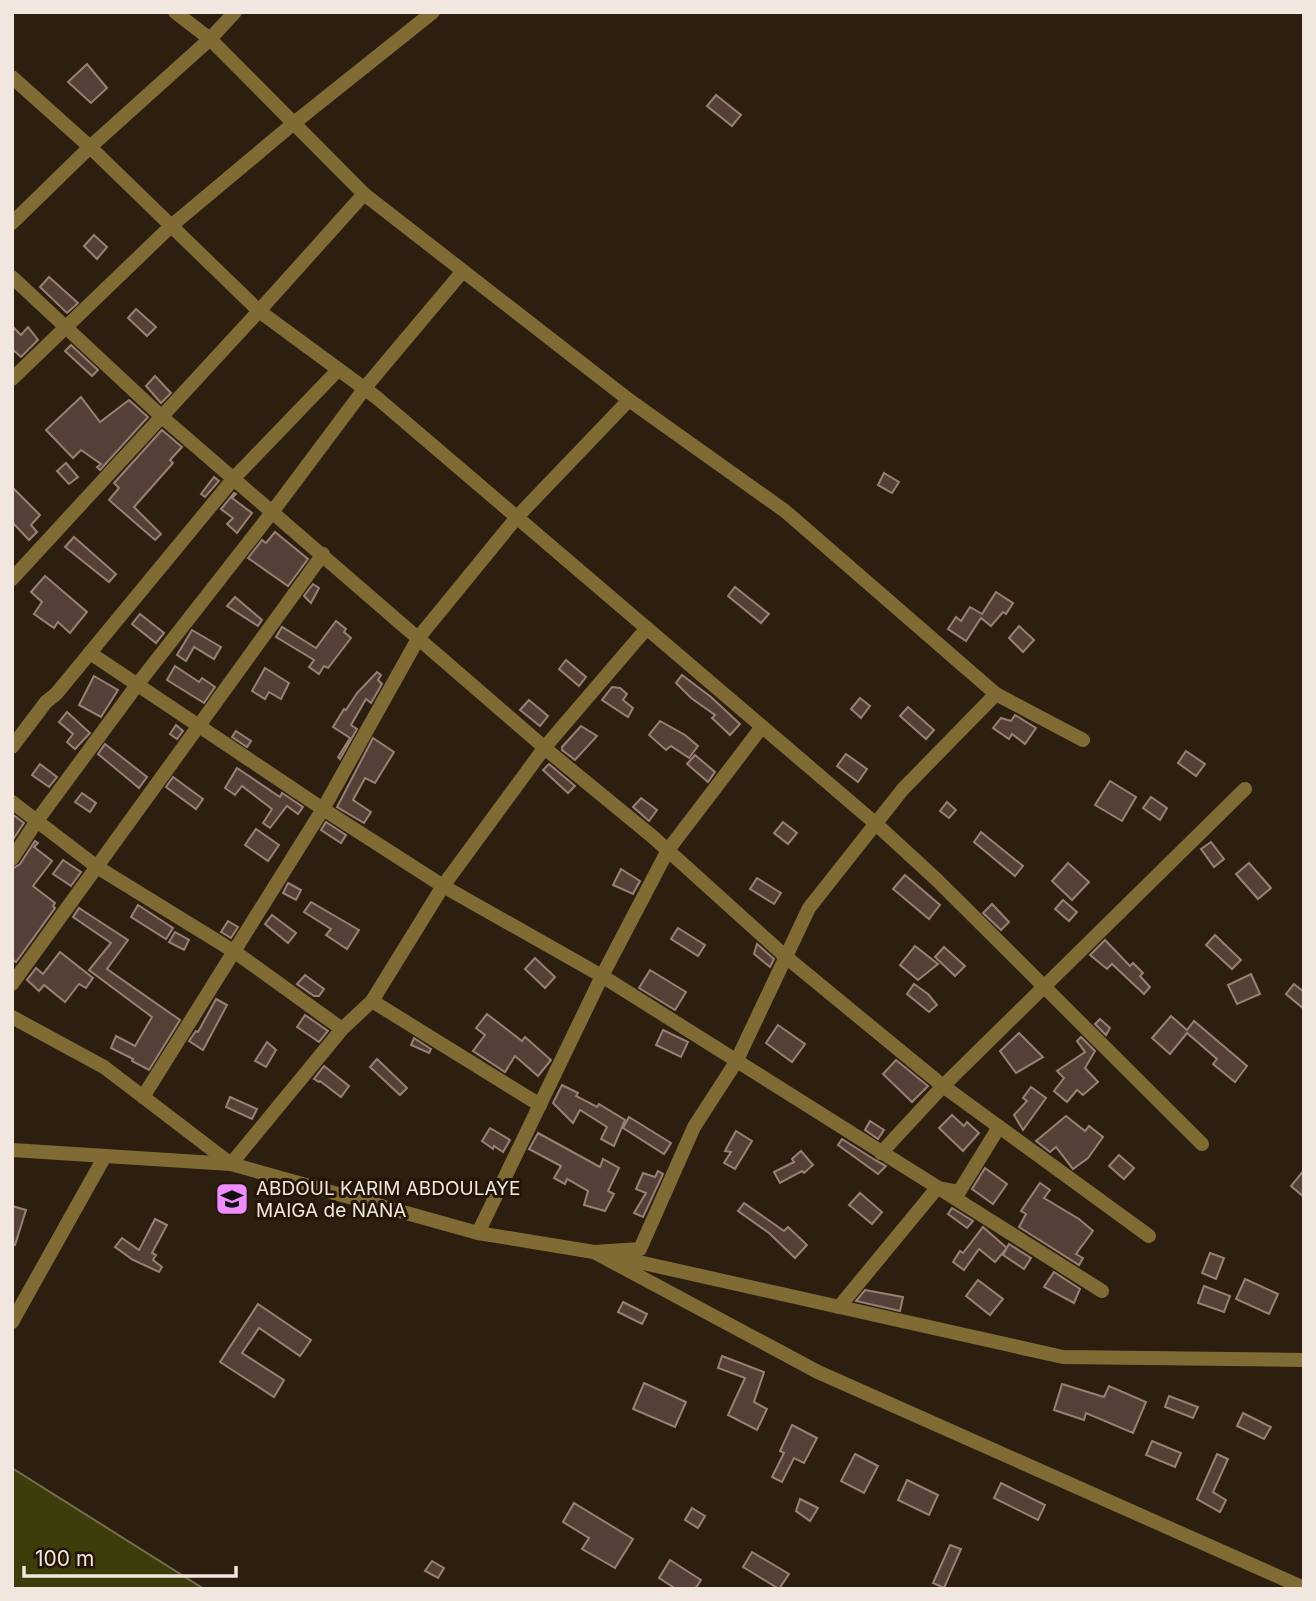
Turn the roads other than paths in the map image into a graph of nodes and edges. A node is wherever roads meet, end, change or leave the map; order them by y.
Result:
1 (175, 12) edge
2 (235, 12) edge
3 (433, 12) edge
4 (211, 39) junction
5 (12, 76) edge
6 (294, 124) junction
7 (90, 147) junction
8 (364, 194) junction
9 (12, 223) edge
10 (171, 226) junction
11 (463, 271) junction
12 (12, 277) edge
13 (259, 312) junction
14 (67, 327) junction
15 (338, 370) junction
16 (12, 379) edge
17 (364, 389) junction
18 (629, 400) junction
19 (162, 417) junction
20 (234, 478) junction
21 (273, 511) junction
22 (517, 517) junction
23 (323, 554) junction
24 (12, 579) edge
25 (647, 628) junction
26 (419, 637) junction
27 (90, 653) junction
28 (137, 685) junction
29 (996, 694) junction
30 (199, 726) junction
31 (761, 728) junction
32 (1083, 740) dead end
33 (12, 747) edge
34 (545, 747) junction
35 (1245, 789) dead end
36 (12, 802) edge
37 (323, 809) junction
38 (36, 822) junction
39 (875, 823) junction
40 (668, 850) junction
41 (12, 859) edge
42 (97, 867) junction
43 (443, 886) junction
44 (235, 952) junction
45 (786, 957) junction
46 (602, 976) junction
47 (12, 984) edge
48 (1044, 986) junction
49 (372, 1001) junction
50 (12, 1017) edge
51 (342, 1030) junction
52 (736, 1062) junction
53 (943, 1086) junction
54 (143, 1097) junction
55 (540, 1105) junction
56 (999, 1127) junction
57 (1202, 1144) dead end
58 (12, 1150) edge
59 (881, 1153) junction
60 (105, 1156) junction
61 (231, 1164) junction
62 (937, 1188) junction
63 (478, 1233) junction
64 (1149, 1236) dead end
65 (594, 1252) junction
66 (1102, 1291) dead end
67 (839, 1307) junction
68 (12, 1322) edge
69 (1304, 1360) edge
70 (1304, 1588) edge

1 - 4 street
2 - 4 street
3 - 6 street
4 - 6 street
4 - 7 street
5 - 7 street
6 - 8 street
6 - 10 street
7 - 9 street
7 - 10 street
8 - 11 street
8 - 13 street
10 - 13 street
10 - 14 street
11 - 17 street
11 - 18 street
12 - 14 street
13 - 15 street
13 - 19 street
14 - 16 street
14 - 19 street
15 - 17 street
15 - 20 street
17 - 21 street
17 - 22 street
18 - 22 street
18 - 29 street
19 - 20 street
19 - 24 street
20 - 21 street
20 - 27 street
21 - 23 street
21 - 28 street
22 - 25 street
22 - 26 street
23 - 26 street
23 - 30 street
25 - 31 street
25 - 34 street
26 - 34 street
26 - 37 street
27 - 28 street
27 - 33 street
28 - 30 street
28 - 38 street
29 - 32 street
29 - 39 street
30 - 37 street
30 - 42 street
31 - 39 street
31 - 40 street
34 - 40 street
34 - 43 street
35 - 48 street
36 - 38 street
37 - 43 street
37 - 44 street
38 - 41 street
38 - 42 street
39 - 45 street
39 - 48 street
40 - 45 street
40 - 46 street
42 - 44 street
42 - 47 street
43 - 46 street
43 - 49 street
44 - 51 street
44 - 54 street
45 - 52 street
45 - 53 street
46 - 52 street
46 - 55 street
48 - 53 street
48 - 57 street
49 - 51 street
49 - 55 street
50 - 54 street
51 - 61 street
52 - 59 street
52 - 65 street
53 - 56 street
53 - 59 street
54 - 61 street
55 - 63 street
56 - 62 street
56 - 64 street
58 - 60 street
59 - 62 street
60 - 61 street
60 - 68 street
61 - 63 street
62 - 66 street
62 - 67 street
63 - 65 street
65 - 67 street
65 - 70 street
67 - 69 street

